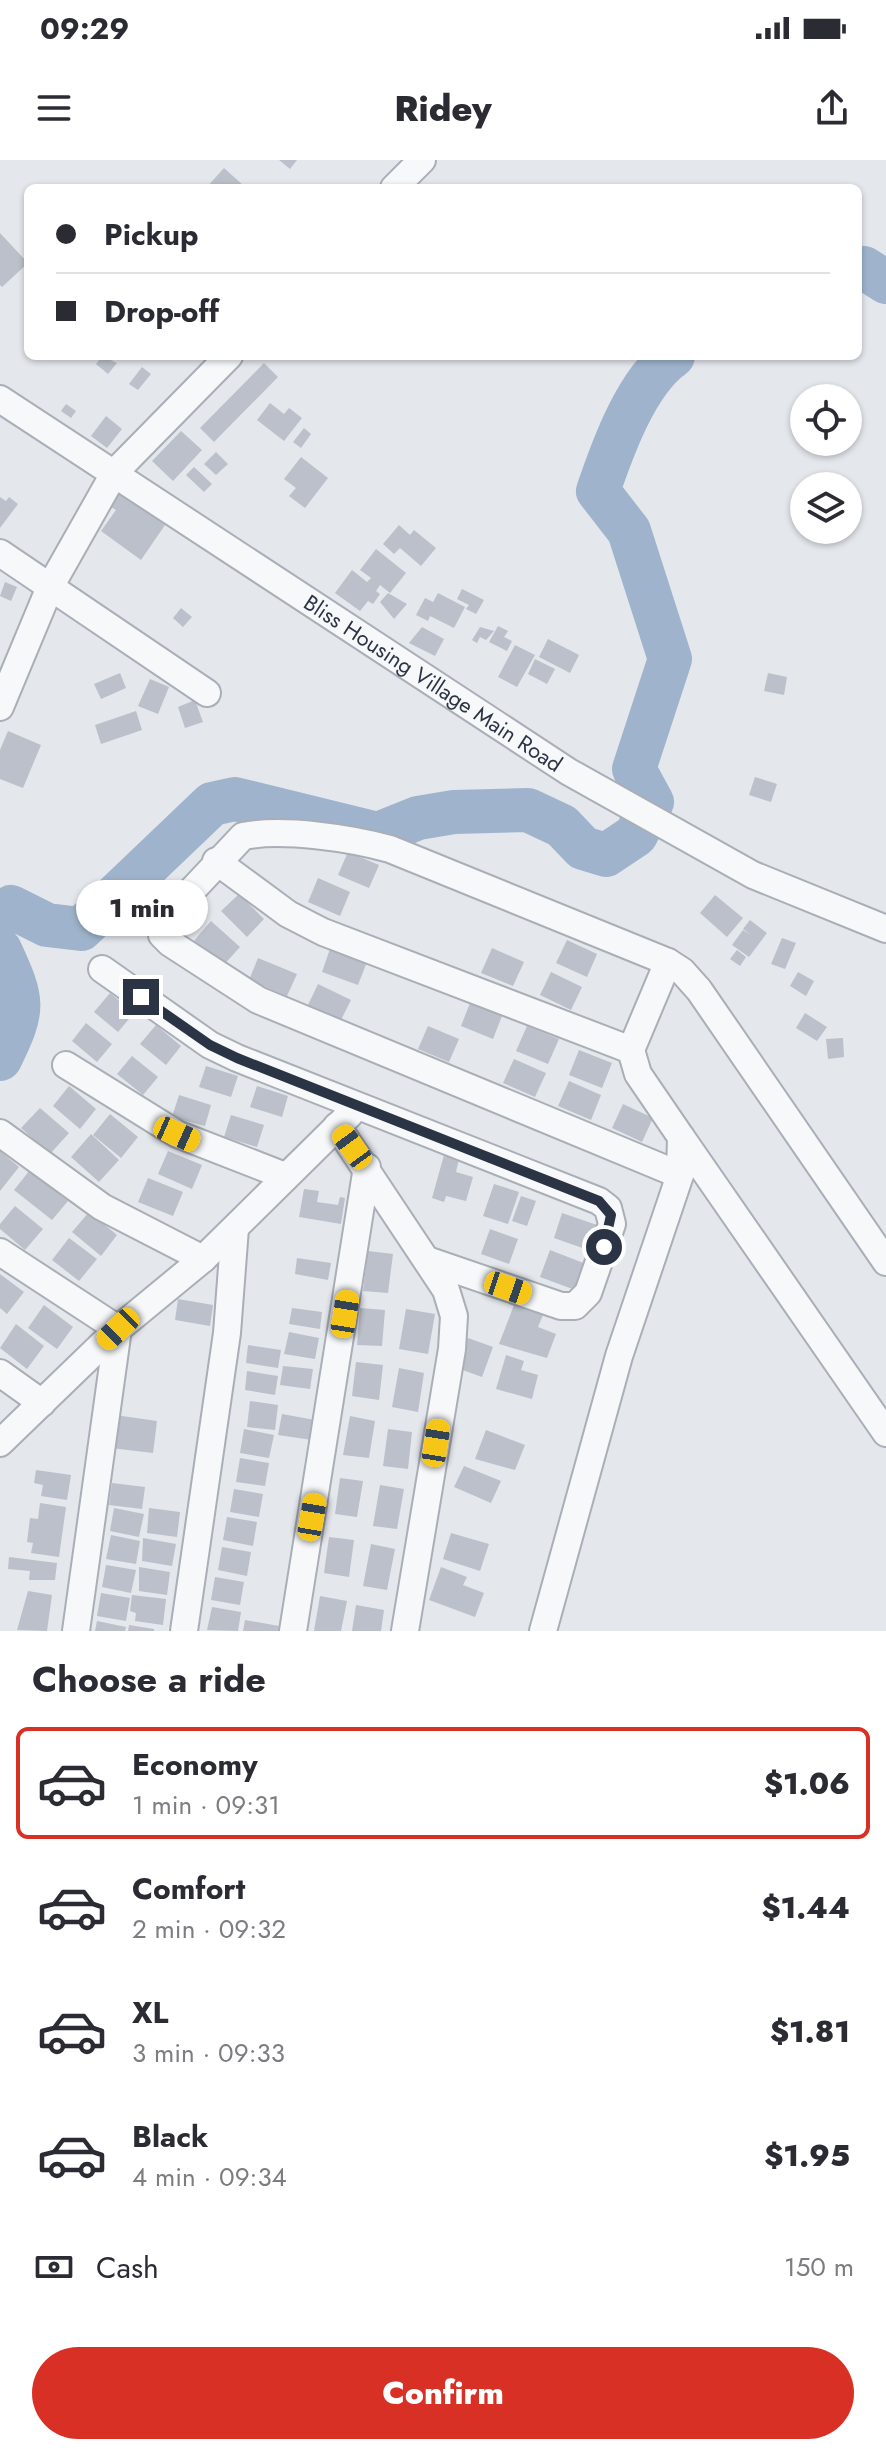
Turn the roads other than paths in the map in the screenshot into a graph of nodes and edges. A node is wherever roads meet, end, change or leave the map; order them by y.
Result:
1 (422, 160) edge
2 (398, 184) edge
3 (225, 360) edge
4 (0, 399) edge
5 (115, 472) junction
6 (0, 553) edge
7 (50, 587) junction
8 (207, 693) dead end
9 (0, 707) edge
10 (216, 861) junction
11 (886, 929) edge
12 (668, 962) junction
13 (102, 969) dead end
14 (631, 1050) junction
15 (66, 1065) dead end
16 (357, 1107) junction
17 (337, 1126) junction
18 (0, 1133) edge
19 (681, 1137) junction
20 (367, 1167) junction
21 (680, 1175) junction
22 (285, 1176) junction
23 (235, 1228) junction
24 (0, 1252) edge
25 (203, 1259) junction
26 (427, 1260) junction
27 (886, 1262) edge
28 (118, 1329) junction
29 (0, 1373) edge
30 (42, 1403) junction
31 (886, 1433) edge
32 (0, 1443) edge
33 (76, 1631) edge
34 (184, 1631) edge
35 (293, 1631) edge
36 (405, 1631) edge
37 (543, 1631) edge

1 - 2 street
3 - 5 street
4 - 5 street, Bliss Housing Village Main Road
5 - 7 street
5 - 11 street, Bliss Housing Village Main Road
6 - 7 street
7 - 8 street
7 - 9 street
10 - 12 street
10 - 14 street
10 - 21 street
12 - 14 street
12 - 27 street
13 - 16 street
14 - 19 street
15 - 22 street
16 - 17 street
16 - 26 street
17 - 20 street
17 - 22 street
18 - 25 street
19 - 21 street
19 - 31 street
20 - 26 street
20 - 35 street
21 - 37 street
22 - 23 street
23 - 25 street
23 - 34 street
24 - 28 street
25 - 28 street
26 - 36 street
28 - 30 street
28 - 33 street
29 - 30 street
30 - 32 street

